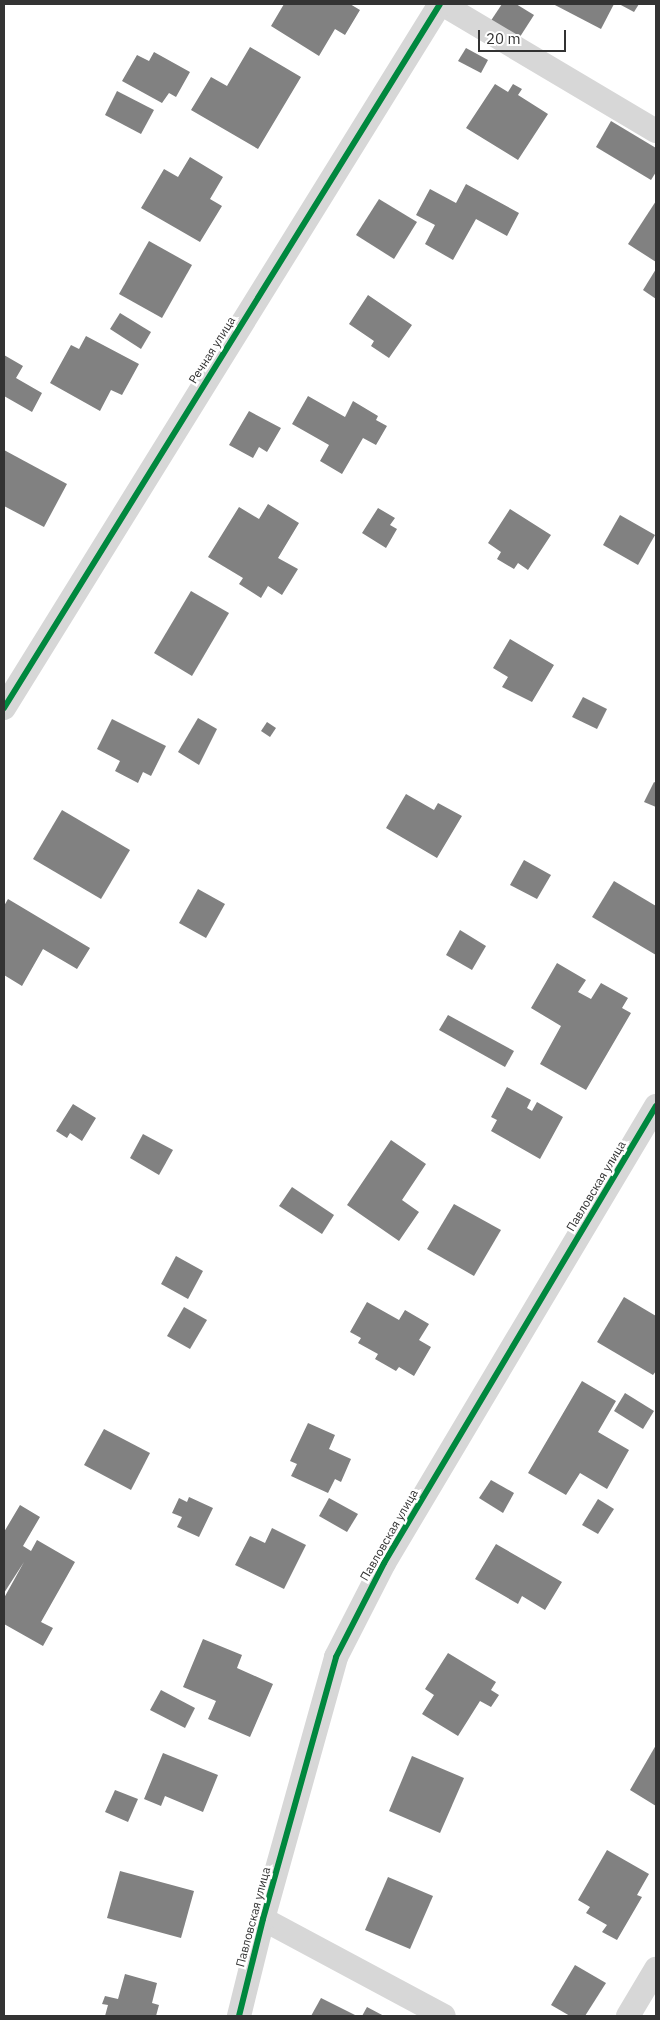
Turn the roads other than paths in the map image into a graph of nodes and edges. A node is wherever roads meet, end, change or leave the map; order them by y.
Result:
1 (441, 4) edge
2 (656, 131) edge
3 (4, 708) edge
4 (656, 1106) edge
5 (263, 1919) junction
6 (656, 1969) edge
7 (239, 2016) edge
8 (444, 2016) edge
9 (628, 2016) edge

1 - 2 street
1 - 3 street, Речная улица
4 - 5 street, Павловская улица
5 - 7 street, Павловская улица
5 - 8 street
6 - 9 street

